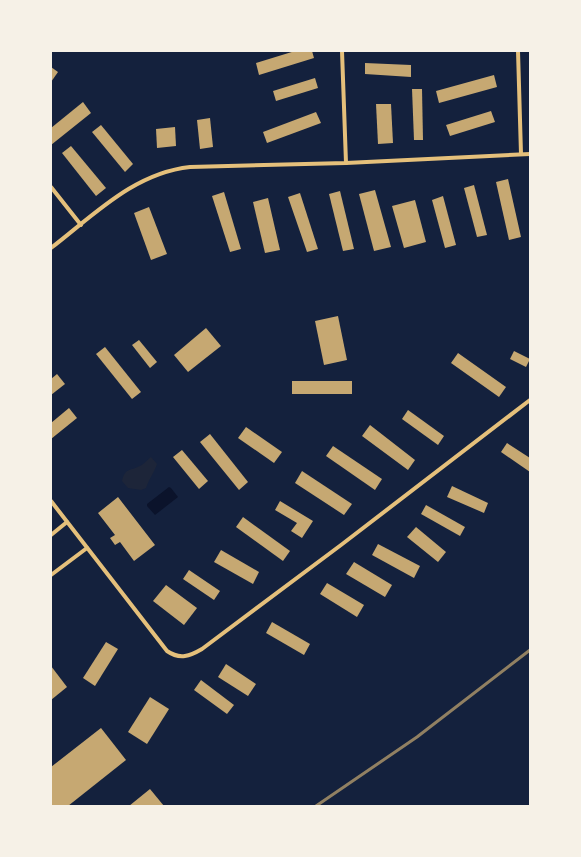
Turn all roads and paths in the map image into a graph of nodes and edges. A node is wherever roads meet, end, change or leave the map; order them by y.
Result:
1 (342, 51) edge
2 (518, 51) edge
3 (521, 154) junction
4 (530, 154) edge
5 (346, 163) junction
6 (51, 187) edge
7 (81, 225) junction
8 (51, 248) edge
9 (530, 400) edge
10 (51, 501) edge
11 (67, 522) junction
12 (51, 535) edge
13 (87, 548) junction
14 (51, 574) edge

1 - 5 street
2 - 3 street
3 - 4 street
3 - 5 street
5 - 7 street
6 - 7 street
7 - 8 street
9 - 13 street
10 - 11 street
11 - 12 street
11 - 13 street
13 - 14 street

